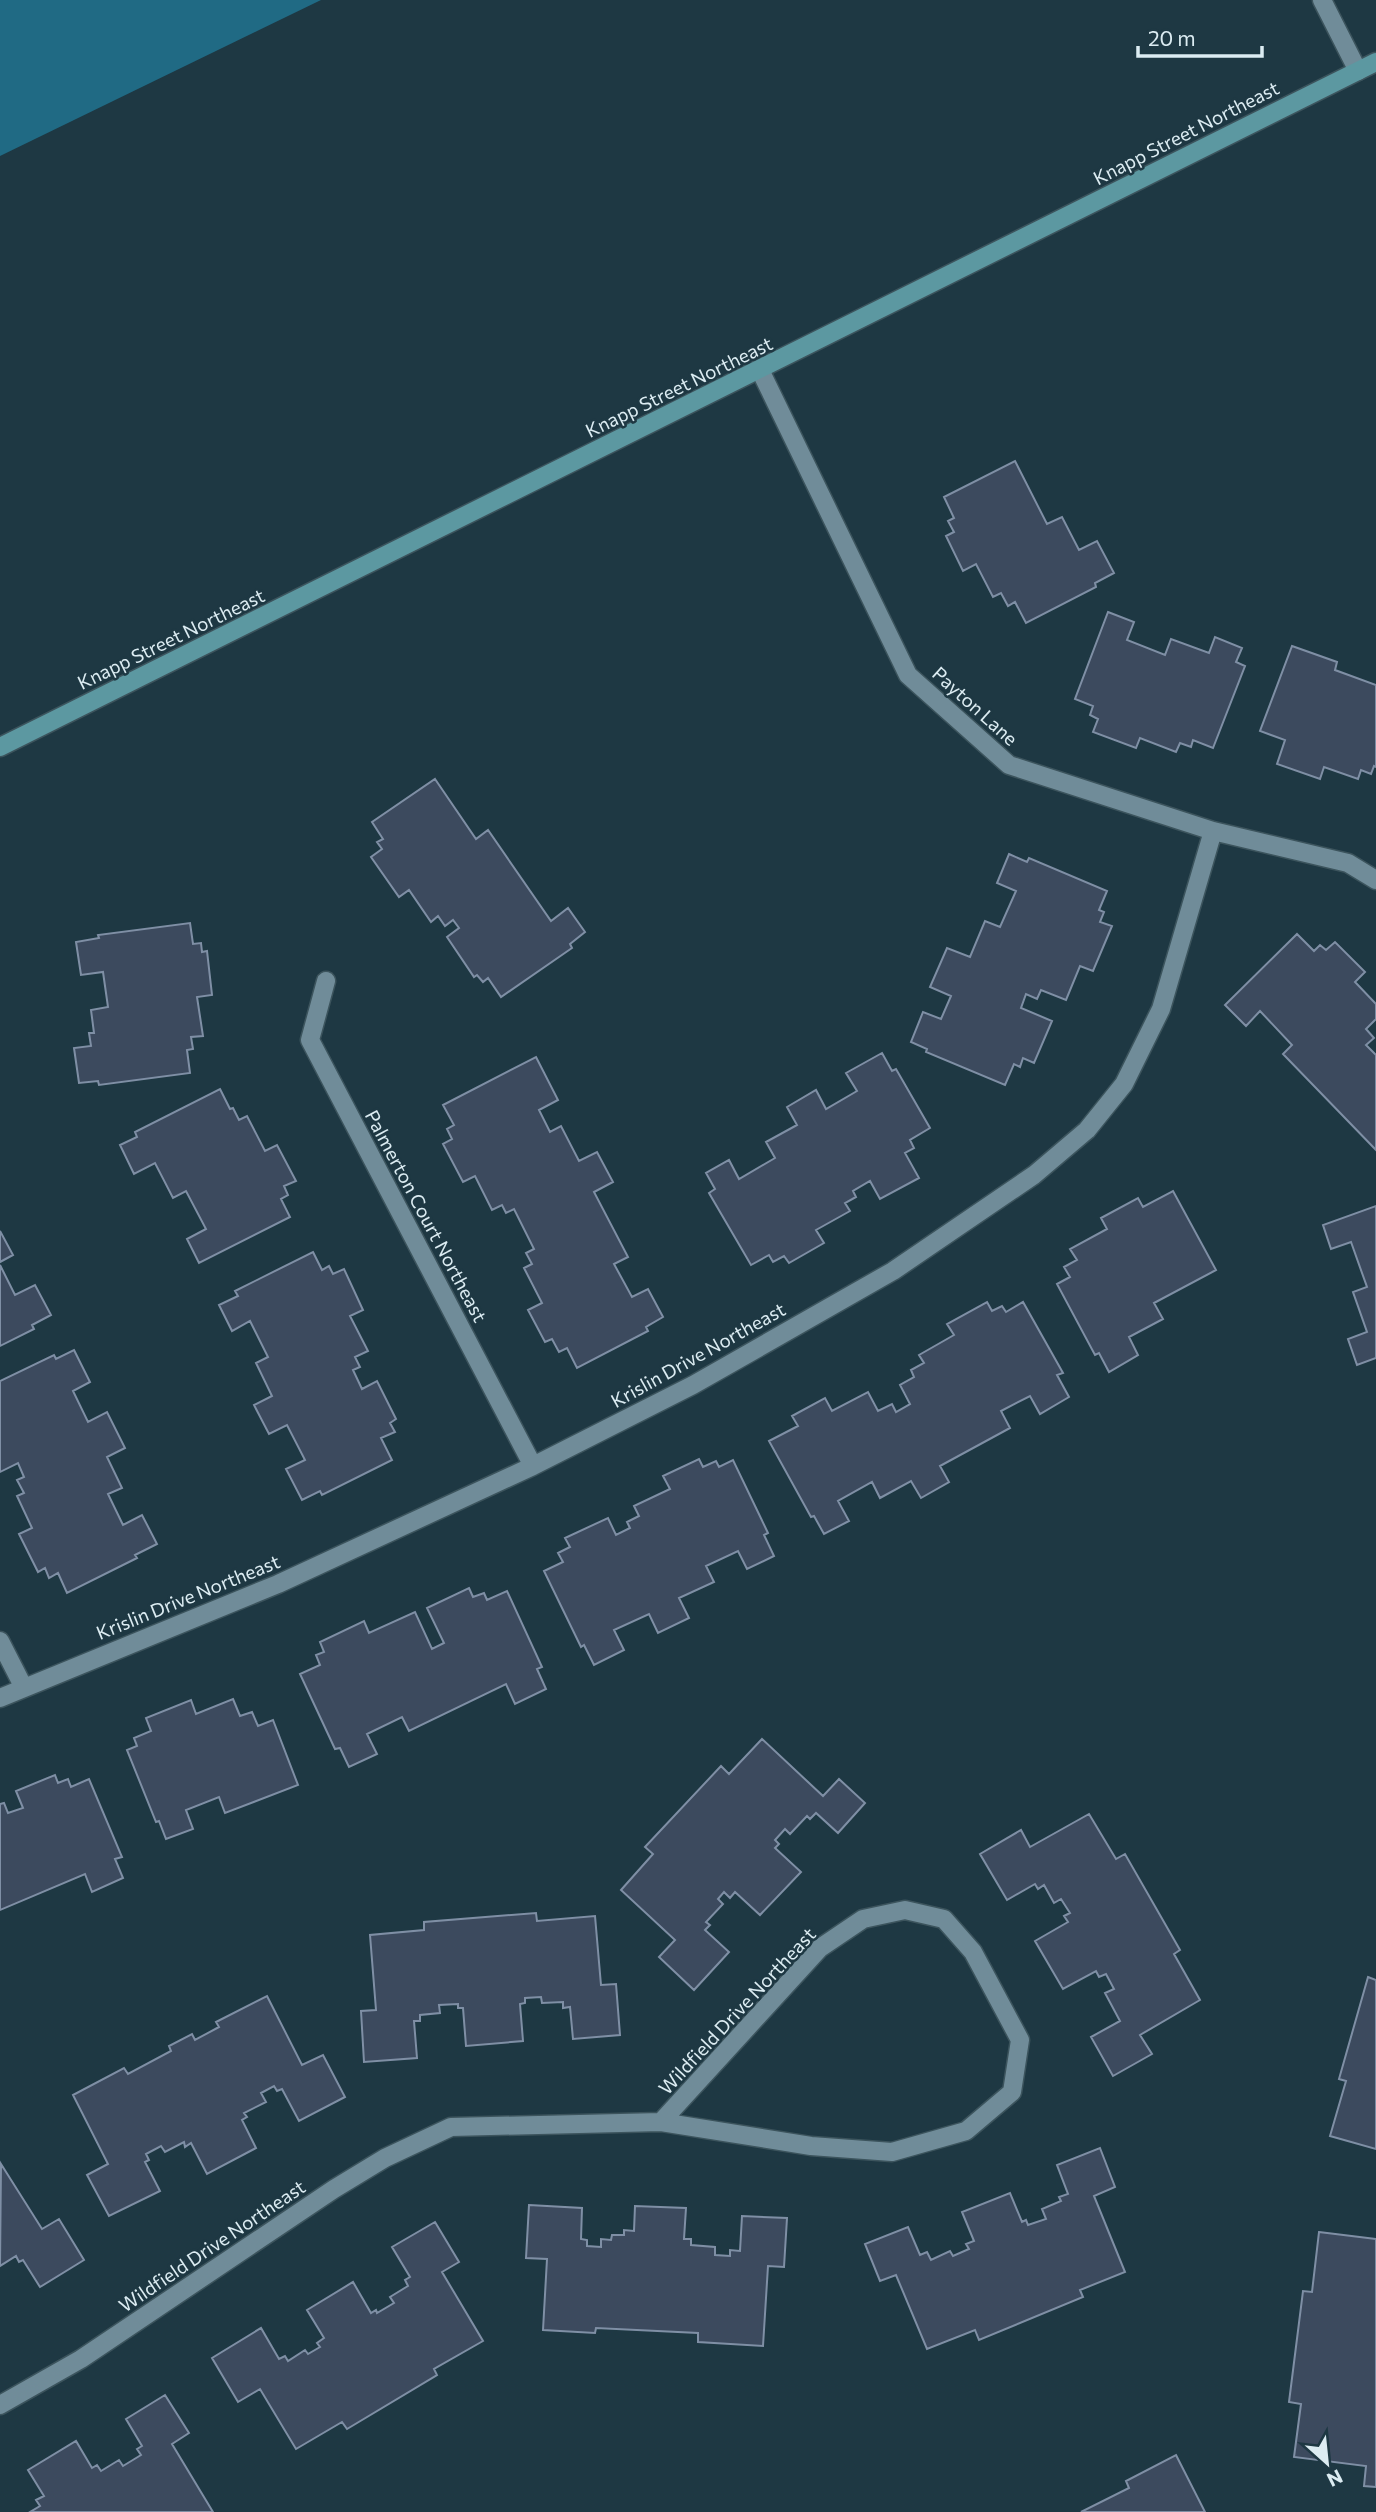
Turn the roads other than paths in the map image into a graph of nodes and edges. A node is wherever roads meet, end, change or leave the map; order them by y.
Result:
1 (1322, 0) edge
2 (1376, 62) edge
3 (1358, 71) junction
4 (760, 370) junction
5 (0, 747) edge
6 (1213, 831) junction
7 (1376, 880) edge
8 (326, 981) dead end
9 (533, 1466) junction
10 (0, 1642) edge
11 (24, 1688) junction
12 (0, 1699) edge
13 (661, 2122) junction
14 (0, 2404) edge

1 - 3 street
2 - 3 main road, Knapp Street Northeast
3 - 4 main road, Knapp Street Northeast
4 - 5 main road, Knapp Street Northeast
4 - 6 street, Payton Lane
6 - 7 street, Payton Lane
6 - 9 street, Krislin Drive Northeast
8 - 9 street, Palmerton Court Northeast
9 - 11 street, Krislin Drive Northeast
10 - 11 street
11 - 12 street, Krislin Drive Northeast
13 - 13 street, Wildfield Drive Northeast
13 - 14 street, Wildfield Drive Northeast

